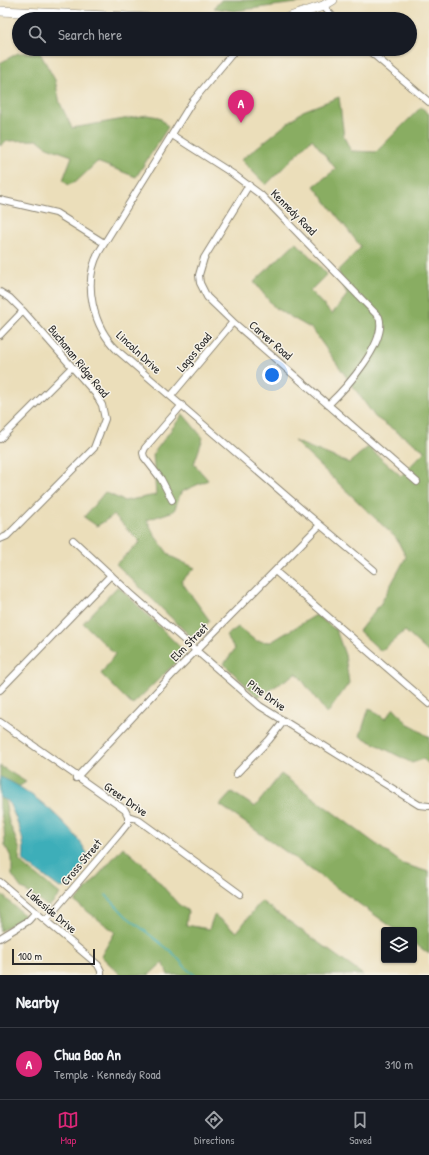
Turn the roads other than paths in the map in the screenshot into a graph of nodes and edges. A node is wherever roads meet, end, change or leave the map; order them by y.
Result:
1 (332, 0) edge
2 (323, 6) junction
3 (0, 11) edge
4 (21, 12) edge
5 (305, 12) edge
6 (329, 12) edge
7 (230, 56) edge
8 (375, 56) edge
9 (429, 102) edge
10 (172, 135) junction
11 (249, 186) junction
12 (0, 200) edge
13 (104, 243) junction
14 (0, 292) edge
15 (23, 311) junction
16 (233, 322) junction
17 (0, 335) edge
18 (72, 367) junction
19 (171, 396) junction
20 (182, 405) junction
21 (328, 405) junction
22 (0, 439) edge
23 (417, 482) dead end
24 (172, 500) dead end
25 (320, 525) junction
26 (0, 539) edge
27 (73, 540) dead end
28 (374, 570) dead end
29 (275, 571) junction
30 (111, 576) junction
31 (196, 651) junction
32 (0, 690) edge
33 (429, 704) edge
34 (284, 721) junction
35 (0, 722) edge
36 (236, 774) dead end
37 (76, 778) junction
38 (429, 806) edge
39 (128, 816) junction
40 (0, 882) edge
41 (240, 894) dead end
42 (36, 912) junction
43 (46, 920) junction
44 (0, 938) edge
45 (101, 975) edge

1 - 2 street
2 - 5 street
2 - 6 street
3 - 4 street
7 - 10 street, Lincoln Drive
8 - 9 street
10 - 11 street, Kennedy Road
10 - 13 street, Lincoln Drive
11 - 16 street, Carver Road
11 - 21 street, Kennedy Road
12 - 13 street
13 - 19 street, Lincoln Drive
14 - 15 street, Buchanan Ridge Road
15 - 17 street
15 - 18 street, Buchanan Ridge Road
16 - 19 street, Lagos Road
16 - 21 street, Carver Road
18 - 22 street
18 - 26 street, Buchanan Ridge Road
19 - 20 street, Lincoln Drive
20 - 24 street
20 - 25 street, Lincoln Drive
21 - 23 street, Carver Road
25 - 28 street, Lincoln Drive
25 - 29 street, Elm Street
27 - 30 street, Pine Drive
29 - 31 street, Elm Street
29 - 33 street
30 - 31 street, Pine Drive
30 - 32 street
31 - 34 street, Pine Drive
31 - 37 street, Elm Street
34 - 36 street
34 - 38 street, Pine Drive
35 - 37 street, Greer Drive
37 - 39 street, Greer Drive
39 - 41 street, Greer Drive
39 - 43 street, Cross Street
40 - 42 street, Lakeside Drive
42 - 43 street, Lakeside Drive
42 - 44 street
43 - 45 street, Lakeside Drive

